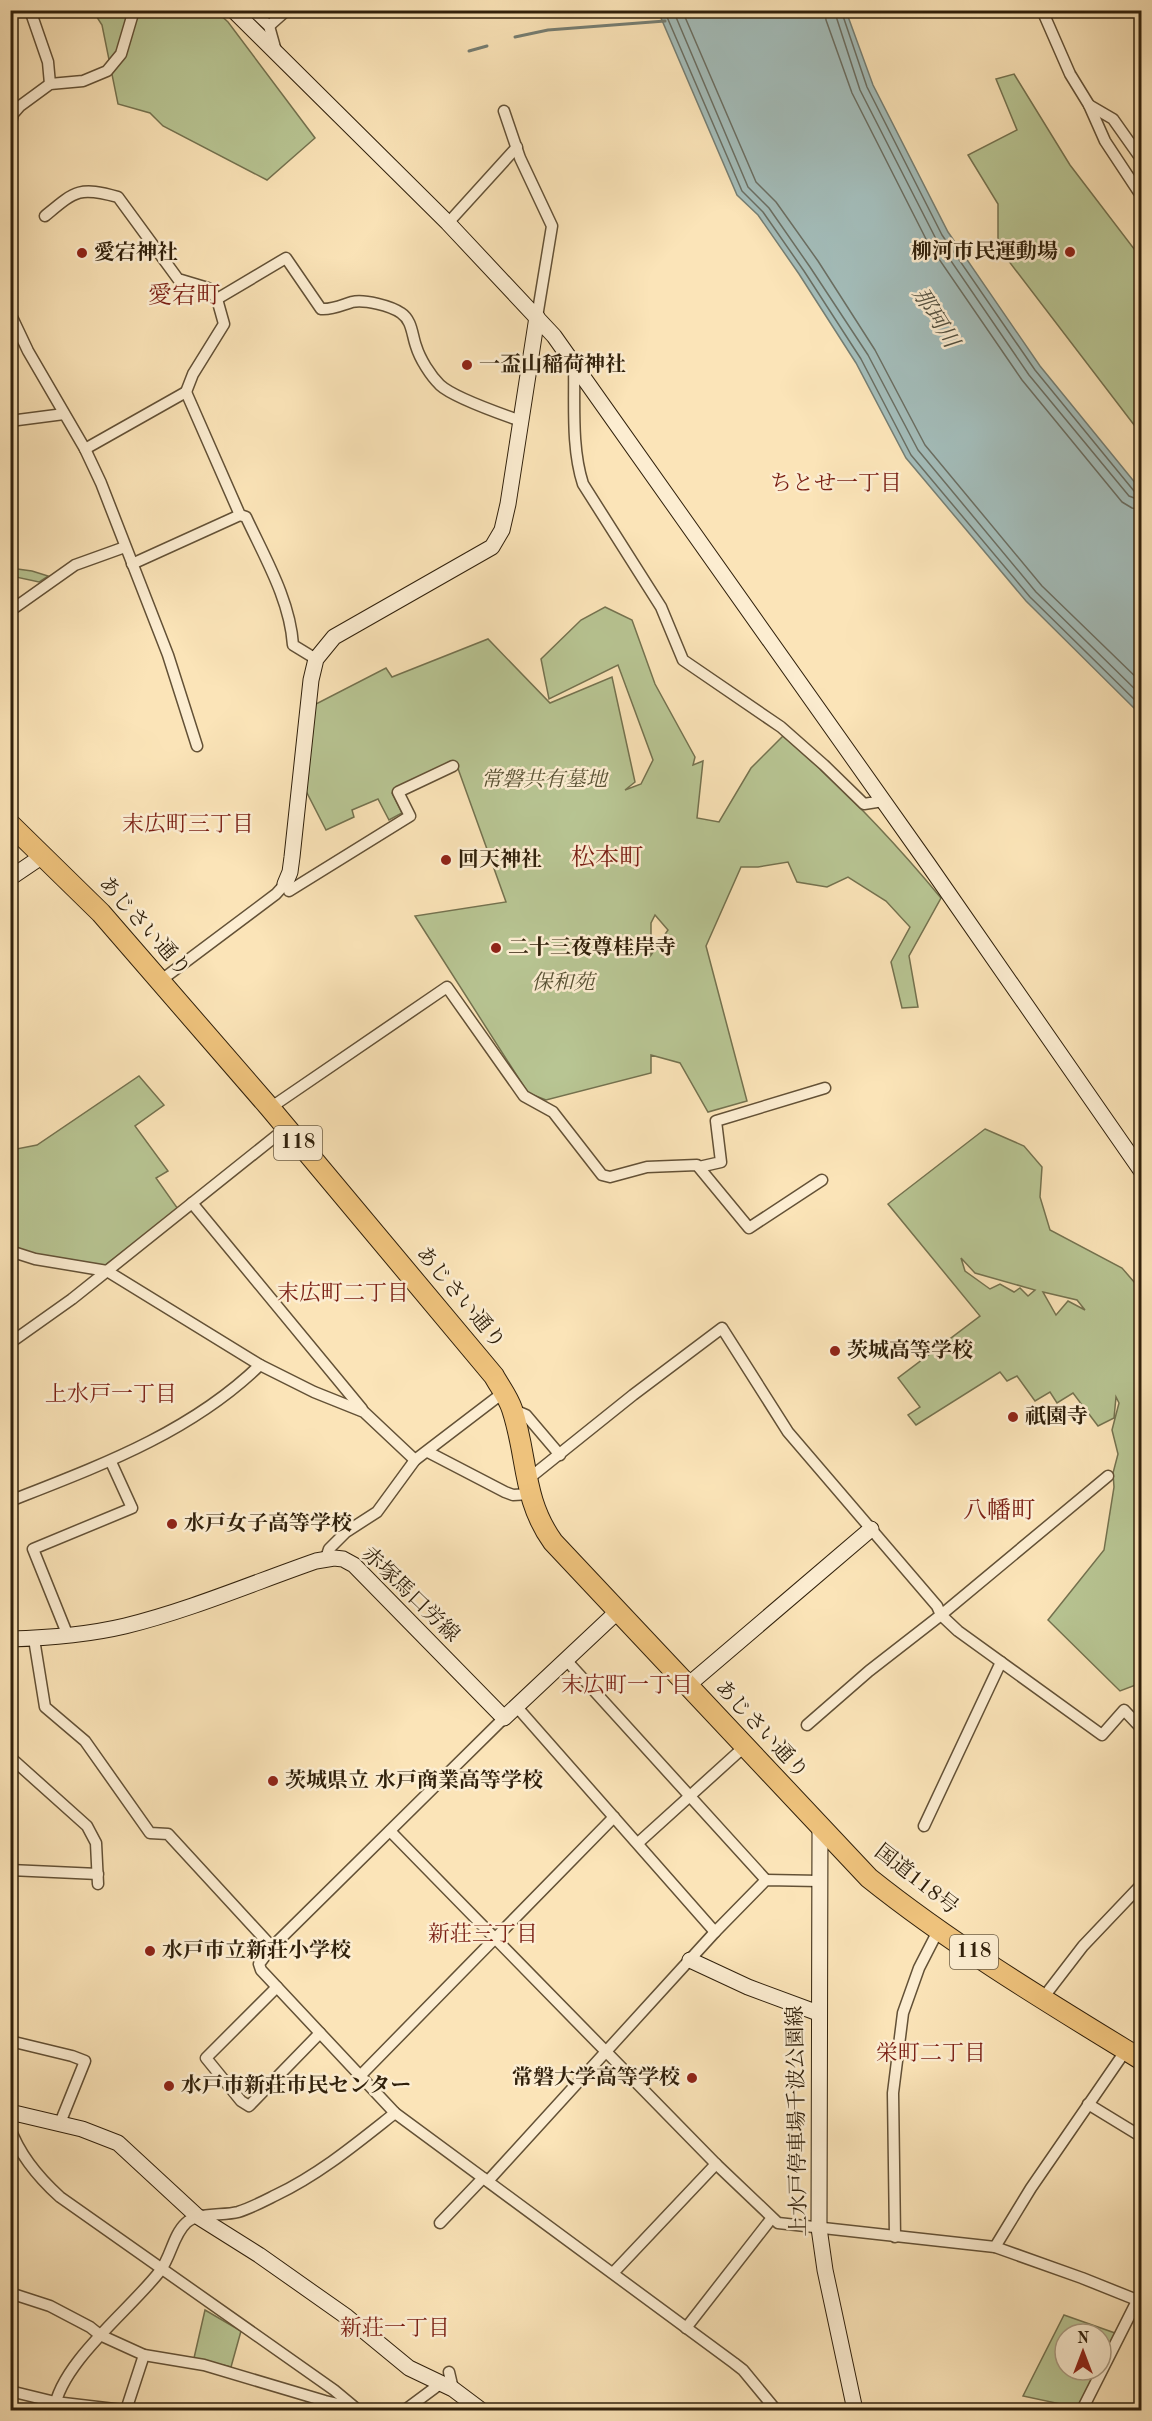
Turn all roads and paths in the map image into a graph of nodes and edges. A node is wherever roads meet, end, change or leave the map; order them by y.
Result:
1 (30, 10) edge
2 (134, 10) edge
3 (233, 10) edge
4 (252, 10) edge
5 (288, 10) edge
6 (1042, 10) edge
7 (269, 26) junction
8 (277, 54) junction
9 (50, 84) junction
10 (1089, 105) junction
11 (504, 111) dead end
12 (12, 114) edge
13 (10, 127) edge
14 (517, 147) junction
15 (1142, 160) edge
16 (1142, 197) edge
17 (45, 216) dead end
18 (448, 223) junction
19 (217, 299) junction
20 (10, 313) edge
21 (537, 317) junction
22 (574, 363) junction
23 (186, 392) junction
24 (64, 414) junction
25 (521, 420) junction
26 (10, 421) edge
27 (85, 449) junction
28 (240, 515) junction
29 (125, 547) junction
30 (132, 564) junction
31 (10, 611) edge
32 (316, 659) junction
33 (197, 746) dead end
34 (453, 766) dead end
35 (884, 801) junction
36 (10, 824) edge
37 (44, 855) junction
38 (10, 878) edge
39 (287, 887) junction
40 (160, 981) junction
41 (825, 1088) dead end
42 (270, 1108) junction
43 (286, 1128) junction
44 (699, 1167) junction
45 (1142, 1172) edge
46 (822, 1180) dead end
47 (192, 1203) junction
48 (10, 1251) edge
49 (107, 1271) junction
50 (10, 1343) edge
51 (260, 1365) junction
52 (508, 1401) junction
53 (364, 1412) junction
54 (428, 1452) junction
55 (560, 1455) junction
56 (415, 1460) junction
57 (111, 1462) junction
58 (1108, 1476) dead end
59 (528, 1487) junction
60 (10, 1501) edge
61 (871, 1528) junction
62 (326, 1558) junction
63 (618, 1611) junction
64 (941, 1615) junction
65 (68, 1636) junction
66 (10, 1639) edge
67 (34, 1639) junction
68 (567, 1661) junction
69 (1001, 1662) junction
70 (687, 1686) junction
71 (516, 1706) junction
72 (504, 1718) junction
73 (807, 1725) dead end
74 (1142, 1729) edge
75 (744, 1747) junction
76 (10, 1757) edge
77 (691, 1796) junction
78 (614, 1818) junction
79 (924, 1826) dead end
80 (820, 1828) junction
81 (390, 1831) junction
82 (638, 1843) junction
83 (10, 1870) edge
84 (766, 1880) junction
85 (820, 1881) junction
86 (1142, 1884) edge
87 (939, 1929) junction
88 (715, 1932) junction
89 (494, 1939) junction
90 (272, 1947) junction
91 (690, 1960) junction
92 (277, 1987) junction
93 (1043, 1998) junction
94 (818, 2013) junction
95 (320, 2033) junction
96 (10, 2041) edge
97 (606, 2053) junction
98 (1134, 2055) edge
99 (361, 2075) junction
100 (1088, 2104) junction
101 (10, 2112) edge
102 (395, 2113) junction
103 (60, 2123) junction
104 (10, 2128) edge
105 (1142, 2137) edge
106 (716, 2164) junction
107 (485, 2180) junction
108 (197, 2216) junction
109 (771, 2219) junction
110 (440, 2223) dead end
111 (819, 2228) junction
112 (895, 2237) junction
113 (995, 2247) junction
114 (161, 2269) junction
115 (613, 2274) junction
116 (10, 2293) edge
117 (1140, 2298) edge
118 (686, 2328) junction
119 (100, 2335) junction
120 (144, 2355) junction
121 (447, 2382) junction
122 (10, 2391) edge
123 (54, 2406) edge
124 (355, 2409) edge
125 (124, 2410) edge
126 (405, 2410) edge
127 (481, 2410) edge
128 (776, 2410) edge
129 (855, 2410) edge
130 (1082, 2410) edge

1 - 9 street
2 - 9 street
3 - 8 street
4 - 7 street
5 - 7 street
6 - 10 street
7 - 8 street
8 - 18 street
9 - 12 street
10 - 15 street
10 - 16 street
11 - 14 street
12 - 13 street
14 - 18 street
14 - 21 street
17 - 19 street
18 - 21 street
19 - 23 street
19 - 25 street
20 - 24 street
21 - 22 street
21 - 25 street
22 - 35 street
22 - 35 street
23 - 27 street
23 - 28 street
24 - 26 street
24 - 27 street
25 - 32 street
27 - 29 street
28 - 30 street
28 - 32 street
29 - 30 street
29 - 31 street
30 - 33 street
32 - 39 street
34 - 39 street
35 - 45 street
36 - 37 highway, あじさい通り / 118
37 - 38 street
37 - 40 highway, あじさい通り / 118
39 - 40 street
40 - 42 highway, あじさい通り / 118
41 - 44 street
42 - 43 highway, あじさい通り / 118
42 - 44 street
43 - 47 street
43 - 52 highway, あじさい通り / 118
44 - 46 street
47 - 49 street
47 - 53 street
48 - 49 street
49 - 50 street
49 - 51 street
51 - 53 street
51 - 57 street
52 - 54 street
52 - 55 street
52 - 59 highway, あじさい通り / 118
53 - 56 street
54 - 56 street
54 - 59 street
55 - 59 street
55 - 61 street
56 - 62 street
57 - 60 street
57 - 65 street
58 - 64 street
59 - 63 highway, あじさい通り / 118
61 - 64 street
61 - 70 street
62 - 65 street, 赤塚馬口労線
62 - 72 street, 赤塚馬口労線
63 - 68 street
63 - 70 highway, あじさい通り / 118
64 - 69 street
64 - 73 street
65 - 67 street, 赤塚馬口労線
66 - 67 street, 赤塚馬口労線
67 - 90 street
68 - 71 street
68 - 77 street
69 - 74 street
69 - 79 street
70 - 75 highway, あじさい通り / 118
71 - 72 street
71 - 78 street
72 - 81 street
75 - 77 street
75 - 80 highway, あじさい通り / 118
76 - 83 street
77 - 82 street
77 - 84 street
78 - 82 street
78 - 89 street
80 - 85 street, 上水戸停車場千波公園線
80 - 87 highway, 国道118号 / 118
81 - 89 street
81 - 90 street
82 - 88 street
84 - 85 street
84 - 88 street
85 - 94 street, 上水戸停車場千波公園線
86 - 93 street
87 - 93 highway, 国道118号 / 118
87 - 112 street
88 - 91 street
89 - 97 street
89 - 99 street
90 - 92 street
91 - 94 street
91 - 97 street
92 - 95 street
92 - 95 street
93 - 98 highway, 国道118号 / 118
94 - 111 street, 上水戸停車場千波公園線
95 - 99 street
96 - 103 street
97 - 106 street
97 - 107 street
98 - 100 street
99 - 102 street
100 - 105 street
100 - 113 street
101 - 103 street
102 - 107 street
102 - 108 street
103 - 108 street
104 - 114 street
106 - 109 street
106 - 115 street
107 - 110 street
107 - 115 street
108 - 114 street
108 - 121 street
109 - 111 street
109 - 118 street
111 - 112 street
111 - 129 street, 上水戸停車場千波公園線
112 - 113 street
113 - 117 street
114 - 119 street
114 - 124 street
115 - 118 street
116 - 119 street
117 - 130 street
118 - 128 street
119 - 120 street
119 - 123 street
120 - 124 street
120 - 125 street
121 - 126 street
121 - 127 street
122 - 123 street
123 - 125 street

